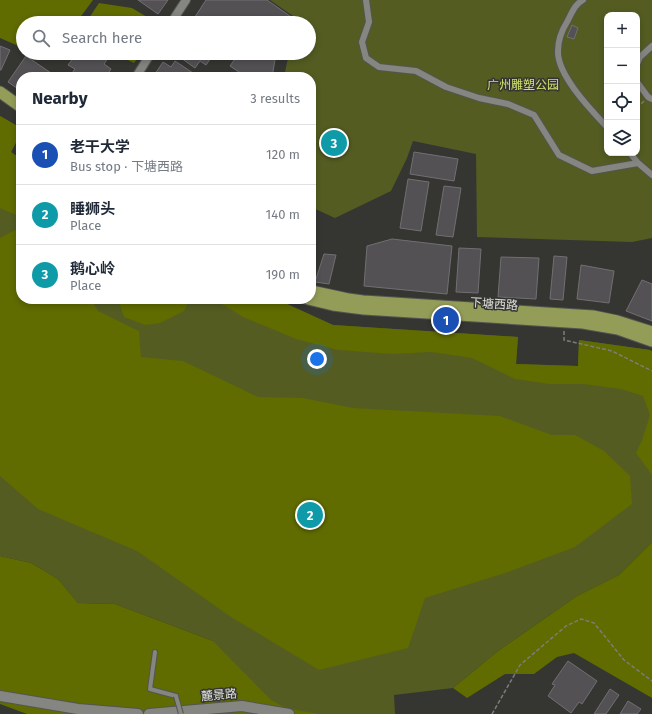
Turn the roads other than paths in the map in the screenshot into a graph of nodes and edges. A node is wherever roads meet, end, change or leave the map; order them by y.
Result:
1 (186, 0) edge
2 (366, 0) edge
3 (583, 0) edge
4 (176, 16) edge
5 (652, 46) edge
6 (640, 57) edge
7 (147, 60) edge
8 (139, 72) edge
9 (639, 84) edge
10 (0, 92) edge
11 (650, 98) edge
12 (0, 101) edge
13 (16, 103) edge
14 (16, 112) edge
15 (604, 124) edge
16 (632, 156) edge
17 (638, 163) junction
18 (652, 175) edge
19 (316, 293) edge
20 (316, 301) edge
21 (652, 332) edge
22 (652, 341) edge
23 (155, 652) dead end
24 (0, 696) edge
25 (138, 714) edge
26 (149, 714) edge
27 (181, 714) edge
28 (289, 714) edge

1 - 4 street
2 - 17 street
3 - 15 street
5 - 6 street
7 - 8 street
9 - 11 street
10 - 13 highway
12 - 14 highway
16 - 17 street
17 - 18 street
19 - 21 highway, 下塘西路
20 - 22 highway, 下塘西路
23 - 27 lane, bridge
24 - 25 street
26 - 28 street, 麓景路

